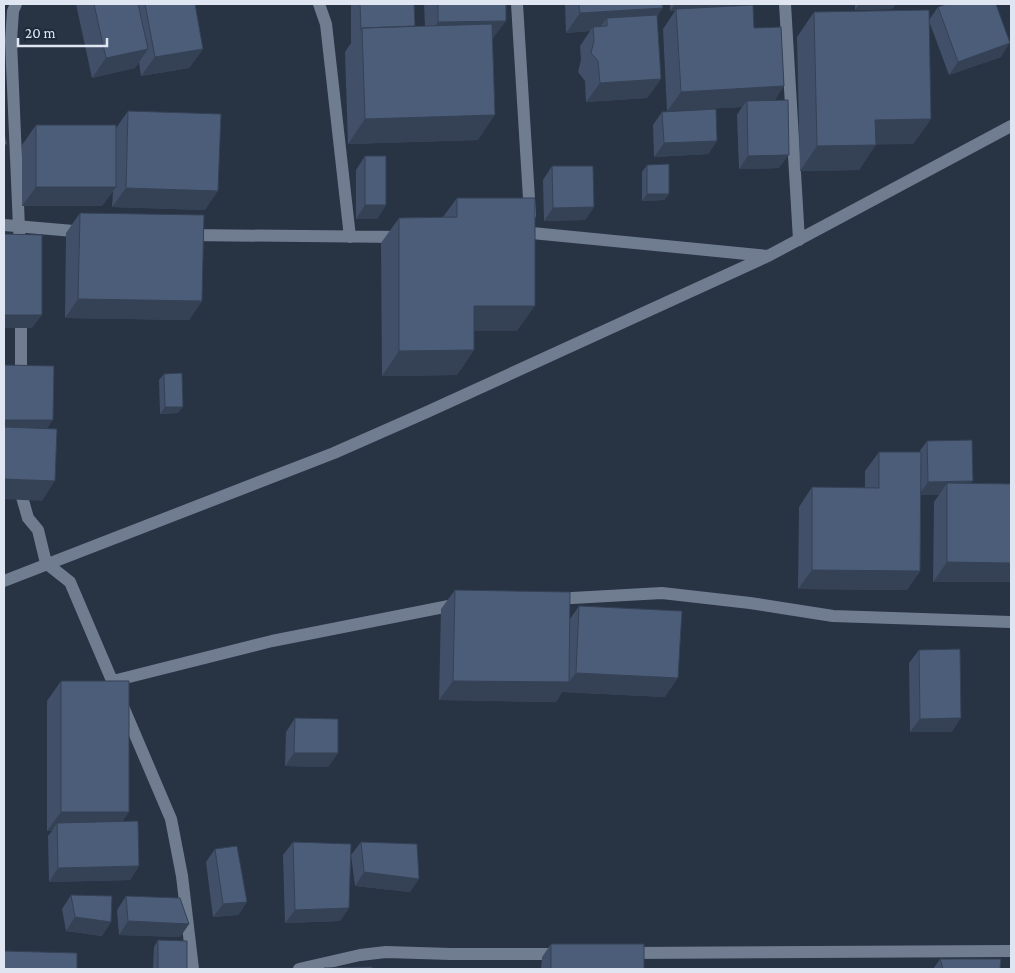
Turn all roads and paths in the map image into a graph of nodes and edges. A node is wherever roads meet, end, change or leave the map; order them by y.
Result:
1 (16, 4) edge
2 (319, 4) edge
3 (517, 4) edge
4 (785, 4) edge
5 (1011, 126) edge
6 (4, 225) edge
7 (20, 226) junction
8 (95, 233) edge
9 (532, 233) junction
10 (504, 234) edge
11 (173, 235) edge
12 (350, 237) junction
13 (419, 238) edge
14 (799, 240) junction
15 (768, 256) junction
16 (20, 265) edge
17 (21, 294) edge
18 (21, 390) edge
19 (22, 468) edge
20 (46, 563) junction
21 (4, 581) edge
22 (542, 599) edge
23 (472, 603) edge
24 (1011, 622) edge
25 (112, 682) junction
26 (1011, 951) edge
27 (569, 954) edge
28 (618, 954) edge
29 (193, 969) edge
30 (299, 969) edge

1 - 7 street
2 - 12 street
3 - 9 street
4 - 14 street
5 - 14 street
6 - 7 street
7 - 8 street
7 - 16 street
9 - 10 street
9 - 15 street
11 - 12 street
12 - 13 street
14 - 15 street
15 - 20 street
17 - 18 street
19 - 20 street
20 - 21 street
20 - 25 street
22 - 24 street
23 - 25 street
25 - 29 street
26 - 28 street
27 - 30 street

